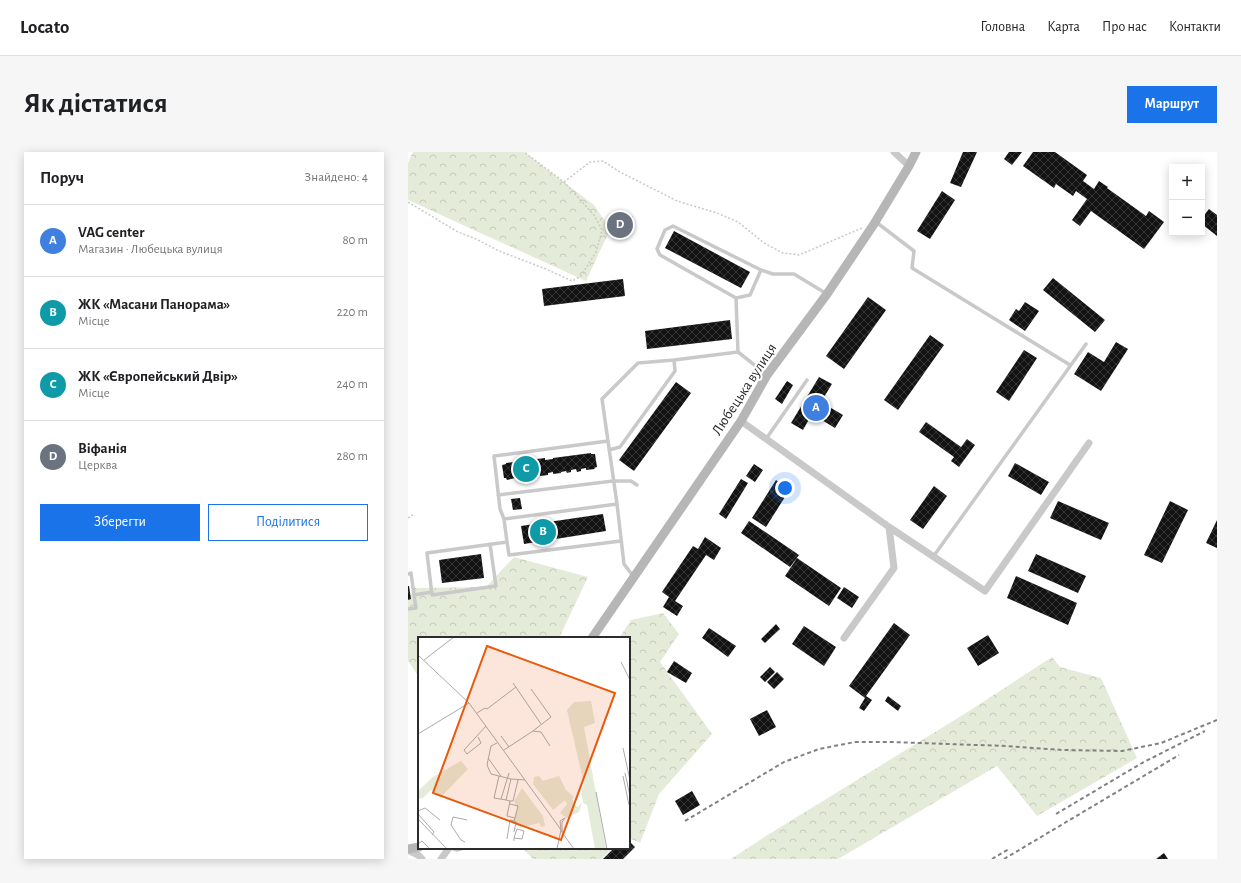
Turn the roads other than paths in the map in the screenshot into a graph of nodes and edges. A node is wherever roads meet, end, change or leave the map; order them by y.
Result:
1 (894, 152) edge
2 (916, 152) edge
3 (909, 166) junction
4 (874, 223) junction
5 (761, 270) junction
6 (827, 294) junction
7 (736, 298) junction
8 (1086, 344) dead end
9 (738, 352) junction
10 (674, 360) junction
11 (1070, 365) junction
12 (767, 375) junction
13 (808, 380) dead end
14 (741, 421) junction
15 (766, 439) junction
16 (608, 441) junction
17 (1089, 443) dead end
18 (609, 450) junction
19 (613, 481) junction
20 (637, 485) dead end
21 (498, 495) junction
22 (617, 504) junction
23 (504, 518) junction
24 (889, 527) junction
25 (621, 541) junction
26 (506, 542) junction
27 (490, 544) junction
28 (933, 557) junction
29 (408, 574) edge
30 (633, 576) junction
31 (432, 592) junction
32 (414, 595) junction
33 (408, 609) edge
34 (593, 637) edge
35 (844, 638) dead end
36 (418, 847) edge
37 (408, 849) edge
38 (449, 849) edge
39 (422, 859) edge
40 (441, 859) edge

1 - 3 street
2 - 3 main road, Любецька вулиця
3 - 4 main road, Любецька вулиця
4 - 6 main road, Любецька вулиця
4 - 11 lane
5 - 6 lane
5 - 7 lane
5 - 7 lane
6 - 12 main road, Любецька вулиця
7 - 9 lane
8 - 11 lane
9 - 10 lane
9 - 12 lane
10 - 16 lane
10 - 18 lane
11 - 28 lane
12 - 14 main road, Любецька вулиця
13 - 15 lane
14 - 15 street
14 - 30 main road, Любецька вулиця
15 - 24 street
16 - 18 lane
16 - 21 lane
17 - 28 street
18 - 19 lane
19 - 20 lane
19 - 21 lane
19 - 22 lane
21 - 23 lane
22 - 23 lane
22 - 25 lane
23 - 26 lane
24 - 28 street
24 - 35 street
25 - 26 lane
25 - 30 lane
26 - 27 lane
27 - 31 lane
27 - 31 lane
29 - 32 lane
30 - 34 main road, Любецька вулиця
31 - 32 lane
32 - 33 lane
36 - 37 main road
37 - 39 street
38 - 40 street

